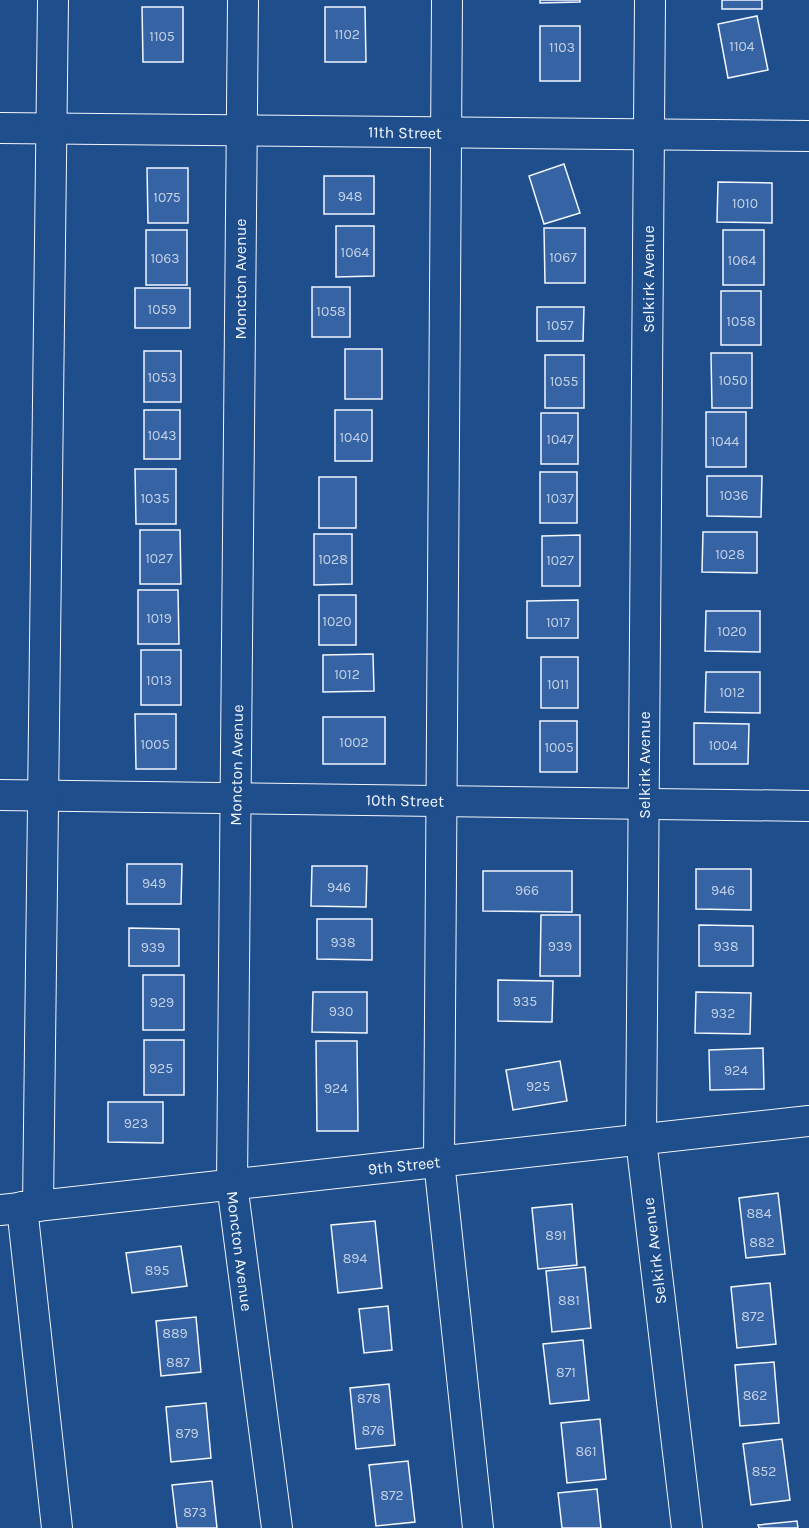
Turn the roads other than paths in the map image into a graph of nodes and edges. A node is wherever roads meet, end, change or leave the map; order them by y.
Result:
1 (53, 0) edge
2 (243, 0) edge
3 (447, 0) edge
4 (650, 0) edge
5 (0, 128) edge
6 (52, 128) junction
7 (241, 130) junction
8 (447, 132) junction
9 (649, 135) junction
10 (809, 136) edge
11 (0, 795) edge
12 (43, 796) junction
13 (236, 798) junction
14 (442, 801) junction
15 (644, 803) junction
16 (809, 806) edge
17 (809, 1121) edge
18 (641, 1140) junction
19 (439, 1161) junction
20 (232, 1184) junction
21 (20, 1207) edge
22 (57, 1528) edge
23 (277, 1528) edge
24 (478, 1528) edge
25 (687, 1528) edge

1 - 6 street
2 - 7 street, Moncton Avenue
3 - 8 street
4 - 9 street, Selkirk Avenue
5 - 6 street, 11th Street
6 - 7 street, 11th Street
6 - 12 street
7 - 8 street, 11th Street
7 - 13 street, Moncton Avenue
8 - 9 street, 11th Street
8 - 14 street
9 - 10 street, 11th Street
9 - 15 street, Selkirk Avenue
11 - 12 street, 10th Street
12 - 13 street, 10th Street
12 - 21 street
13 - 14 street, 10th Street
13 - 20 street, Moncton Avenue
14 - 15 street, 10th Street
14 - 19 street
15 - 16 street, 10th Street
15 - 18 street, Selkirk Avenue
17 - 18 street, 9th Street
18 - 19 street, 9th Street
18 - 25 street, Selkirk Avenue
19 - 20 street, 9th Street
19 - 24 street
20 - 21 street, 9th Street
20 - 23 street, Moncton Avenue
21 - 22 street

